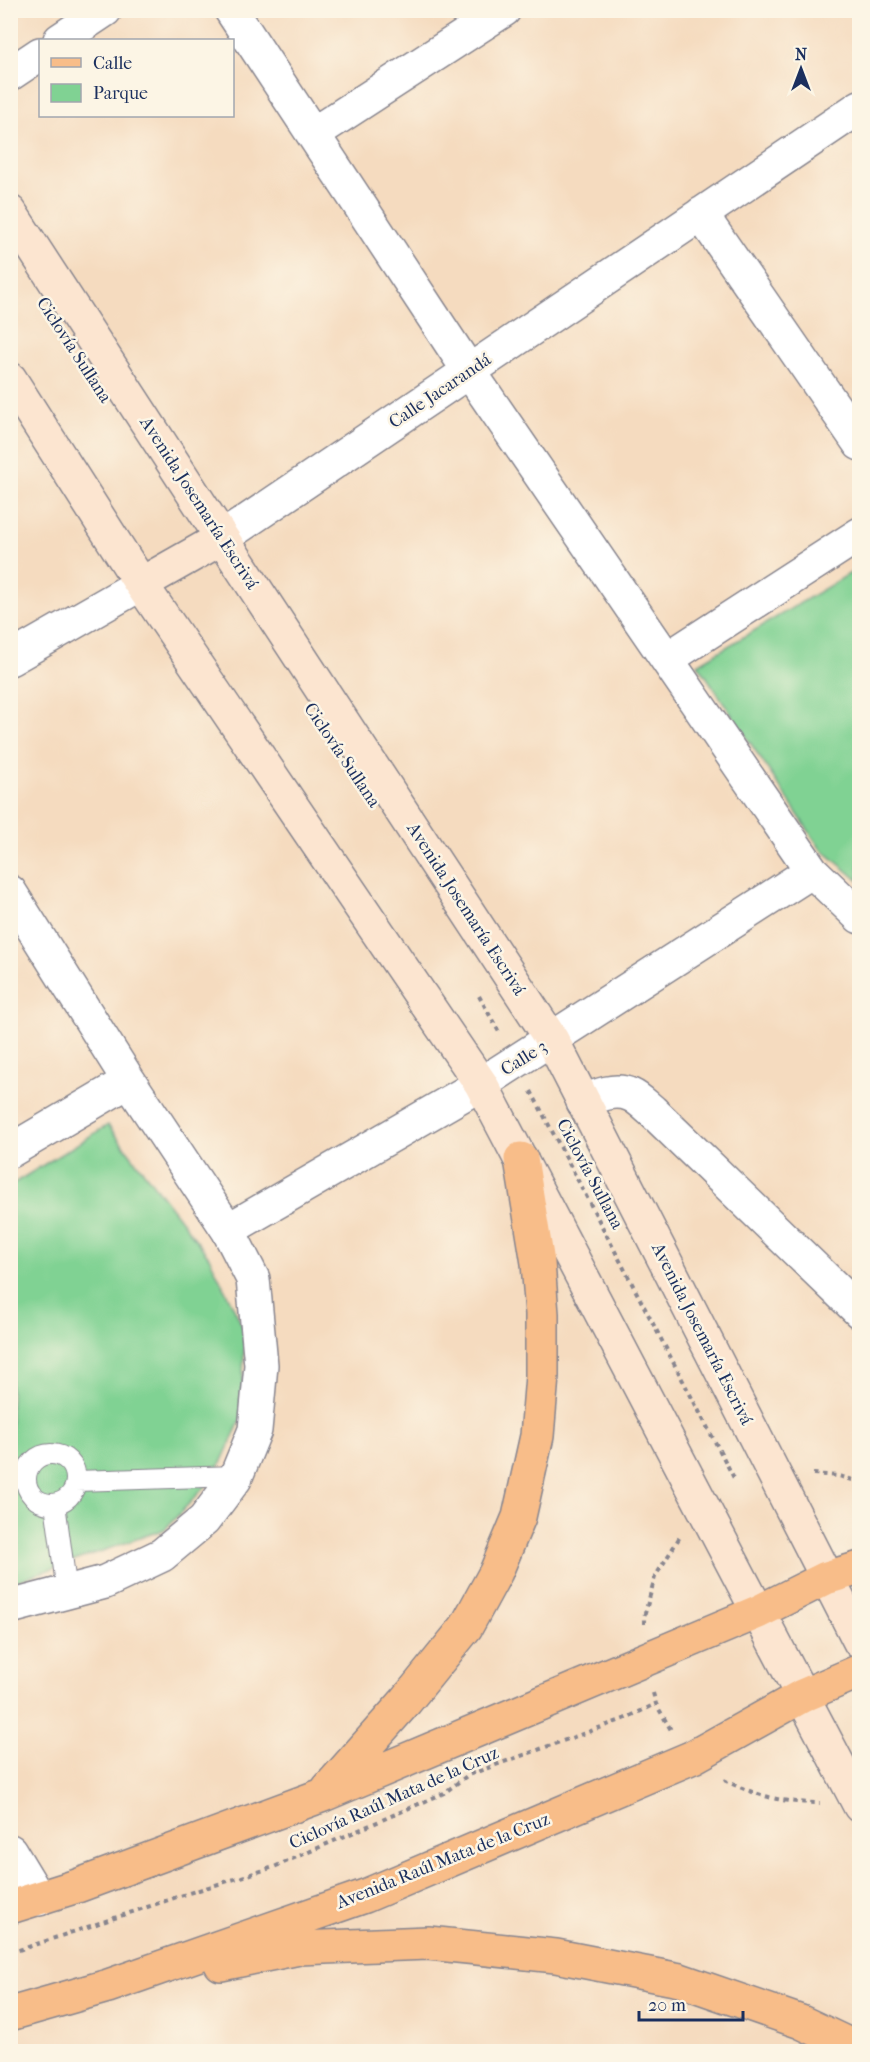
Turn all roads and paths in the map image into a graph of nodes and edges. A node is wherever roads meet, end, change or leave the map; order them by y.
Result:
1 (105, 10) edge
2 (231, 10) edge
3 (504, 10) edge
4 (62, 39) edge
5 (39, 55) edge
6 (10, 74) edge
7 (860, 106) edge
8 (313, 134) junction
9 (10, 212) edge
10 (701, 214) junction
11 (469, 371) junction
12 (10, 379) edge
13 (860, 444) edge
14 (860, 534) edge
15 (222, 538) junction
16 (141, 584) junction
17 (10, 659) edge
18 (667, 659) junction
19 (812, 871) junction
20 (10, 892) edge
21 (860, 917) edge
22 (476, 991) dead end
23 (552, 1040) junction
24 (515, 1063) junction
25 (129, 1081) junction
26 (481, 1084) junction
27 (583, 1102) junction
28 (10, 1151) edge
29 (521, 1159) junction
30 (228, 1230) junction
31 (860, 1312) edge
32 (237, 1476) junction
33 (734, 1478) dead end
34 (76, 1481) junction
35 (18, 1482) edge
36 (55, 1504) junction
37 (860, 1568) edge
38 (826, 1578) junction
39 (68, 1592) junction
40 (10, 1607) edge
41 (758, 1612) junction
42 (860, 1642) edge
43 (860, 1671) edge
44 (802, 1696) junction
45 (693, 1757) junction
46 (323, 1795) junction
47 (857, 1802) edge
48 (10, 1851) edge
49 (25, 1903) edge
50 (10, 1953) edge
51 (108, 1986) junction
52 (10, 2014) edge
53 (860, 2050) edge

1 - 4 street
2 - 8 street
3 - 8 street
5 - 6 street
7 - 10 street, Calle Jacarandá
8 - 11 street
9 - 15 main road, Avenida Josemaría Escrivá
10 - 11 street, Calle Jacarandá
10 - 13 street
11 - 15 street, Calle Jacarandá
11 - 18 street
12 - 16 main road
14 - 18 street
15 - 16 main road, Calle Jacarandá
15 - 23 main road, Avenida Josemaría Escrivá
16 - 17 street, Calle Jacarandá
16 - 26 main road
18 - 19 street
19 - 21 street
19 - 23 street, Calle 3
20 - 25 street
22 - 24 path, Ciclovía Sullana
23 - 24 street, Calle 3
23 - 27 main road, Avenida Josemaría Escrivá
24 - 26 street, Calle 3
24 - 33 path, Ciclovía Sullana
25 - 28 street
25 - 30 street
26 - 29 main road
26 - 30 street, Calle 3
27 - 31 street
27 - 38 main road, Avenida Josemaría Escrivá
29 - 41 main road
29 - 46 main road
30 - 32 street
32 - 34 lane
32 - 39 street
34 - 35 lane
34 - 36 lane
35 - 36 lane
36 - 39 lane
37 - 38 main road
38 - 41 main road
38 - 42 main road, Avenida Josemaría Escrivá
39 - 40 street
41 - 44 main road
41 - 46 main road
43 - 44 main road, Avenida Raúl Mata de la Cruz
44 - 45 main road, Avenida Raúl Mata de la Cruz
44 - 47 main road
45 - 47 path, Ciclovía Raúl Mata de la Cruz
45 - 50 path, Ciclovía Raúl Mata de la Cruz
45 - 51 main road, Avenida Raúl Mata de la Cruz
46 - 49 main road
48 - 49 street
51 - 52 main road, Avenida Raúl Mata de la Cruz
51 - 53 main road

